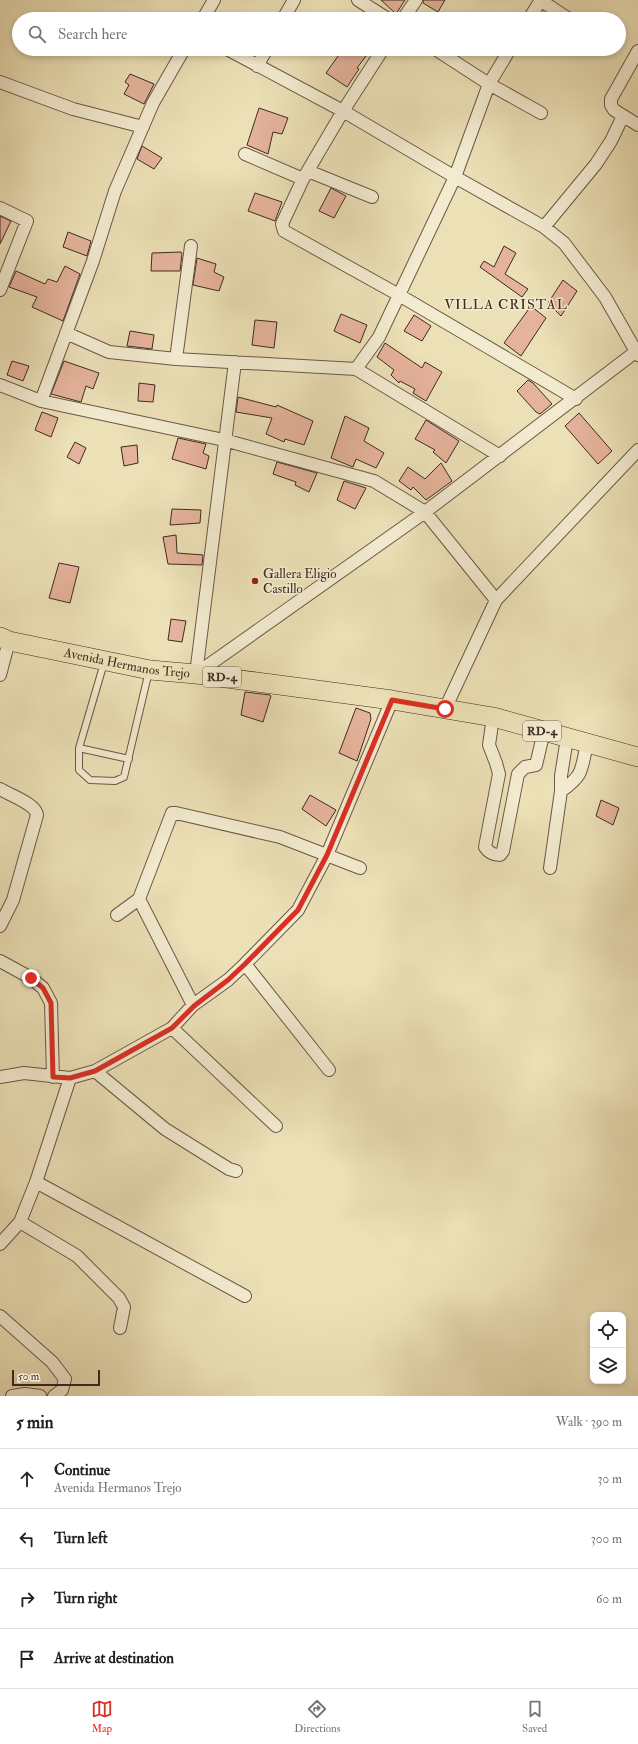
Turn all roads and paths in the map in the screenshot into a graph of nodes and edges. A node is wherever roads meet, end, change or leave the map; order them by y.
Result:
1 (214, 0) edge
2 (294, 0) edge
3 (358, 0) edge
4 (416, 0) edge
5 (540, 0) edge
6 (207, 12) edge
7 (287, 12) edge
8 (377, 12) edge
9 (408, 12) edge
10 (533, 12) edge
11 (559, 12) edge
12 (638, 51) edge
13 (180, 56) edge
14 (239, 56) edge
15 (262, 56) edge
16 (378, 56) edge
17 (446, 56) edge
18 (506, 56) edge
19 (257, 66) junction
20 (0, 82) edge
21 (489, 84) junction
22 (343, 111) junction
23 (541, 113) dead end
24 (623, 116) junction
25 (638, 125) edge
26 (143, 127) junction
27 (245, 154) dead end
28 (306, 175) junction
29 (455, 177) junction
30 (372, 197) dead end
31 (0, 208) edge
32 (544, 227) junction
33 (191, 246) dead end
34 (0, 290) edge
35 (399, 295) junction
36 (66, 333) junction
37 (637, 352) edge
38 (176, 359) junction
39 (235, 362) junction
40 (356, 369) junction
41 (0, 385) edge
42 (576, 398) junction
43 (41, 401) junction
44 (224, 440) junction
45 (638, 450) edge
46 (500, 456) junction
47 (425, 512) junction
48 (496, 600) junction
49 (5, 639) edge
50 (104, 661) junction
51 (150, 670) junction
52 (196, 674) junction
53 (0, 675) edge
54 (392, 700) junction
55 (445, 709) junction
56 (493, 717) junction
57 (544, 731) junction
58 (567, 738) junction
59 (587, 743) junction
60 (79, 748) junction
61 (638, 757) edge
62 (129, 759) junction
63 (499, 774) junction
64 (516, 780) junction
65 (0, 790) edge
66 (561, 792) junction
67 (327, 855) junction
68 (360, 868) dead end
69 (550, 868) dead end
70 (139, 899) junction
71 (117, 915) dead end
72 (0, 926) edge
73 (0, 961) edge
74 (245, 964) junction
75 (194, 1006) junction
76 (172, 1028) junction
77 (329, 1070) dead end
78 (95, 1071) junction
79 (0, 1077) edge
80 (53, 1077) junction
81 (70, 1078) junction
82 (276, 1126) dead end
83 (236, 1171) dead end
84 (36, 1182) junction
85 (20, 1222) junction
86 (0, 1244) edge
87 (245, 1296) dead end
88 (0, 1316) edge
89 (120, 1328) dead end
90 (12, 1396) edge
91 (40, 1396) edge
92 (54, 1396) edge

1 - 6 street
2 - 7 street
3 - 8 street
4 - 9 street
5 - 10 street
5 - 11 street
12 - 24 street
13 - 26 street
14 - 19 street
15 - 19 street
16 - 22 street
17 - 21 street
18 - 21 street
19 - 22 street
20 - 26 street
21 - 23 street
21 - 29 street
22 - 28 street
22 - 29 street
24 - 25 street
24 - 32 street
26 - 36 street
27 - 28 street
28 - 30 street
28 - 35 street
29 - 32 street
29 - 35 street
31 - 34 street
32 - 37 street
33 - 38 street
35 - 40 street
35 - 42 street
36 - 38 street
36 - 43 street
37 - 42 street
38 - 39 street
39 - 40 street
39 - 44 street
40 - 46 street
41 - 43 street
42 - 46 street
43 - 44 street
44 - 47 street
44 - 52 street
45 - 48 street
46 - 47 street
47 - 48 street
47 - 52 street
48 - 55 street
49 - 50 main road, Avenida Hermanos Trejo / RD-4
49 - 53 street
50 - 51 main road, Avenida Hermanos Trejo / RD-4
50 - 60 lane
51 - 52 main road, Avenida Hermanos Trejo / RD-4
51 - 62 lane
52 - 54 main road, Avenida Hermanos Trejo / RD-4
54 - 55 main road, Avenida Hermanos Trejo / RD-4
54 - 67 street
55 - 56 main road, RD-4
56 - 57 main road, RD-4
56 - 63 street
57 - 58 main road, RD-4
57 - 64 street
58 - 59 main road, RD-4
58 - 66 street
59 - 61 main road, RD-4
59 - 66 street
60 - 62 lane
60 - 62 lane
63 - 64 street
63 - 64 street
65 - 72 street
66 - 69 street
67 - 68 street
67 - 70 street
67 - 74 street
70 - 71 street
70 - 75 street
73 - 80 street
74 - 75 street
74 - 77 street
75 - 76 street
76 - 78 street
76 - 82 street
78 - 81 street
78 - 83 street
79 - 80 street
80 - 81 street
81 - 84 street
84 - 85 street
84 - 87 street
85 - 86 street
85 - 89 street
88 - 92 street
90 - 91 street

